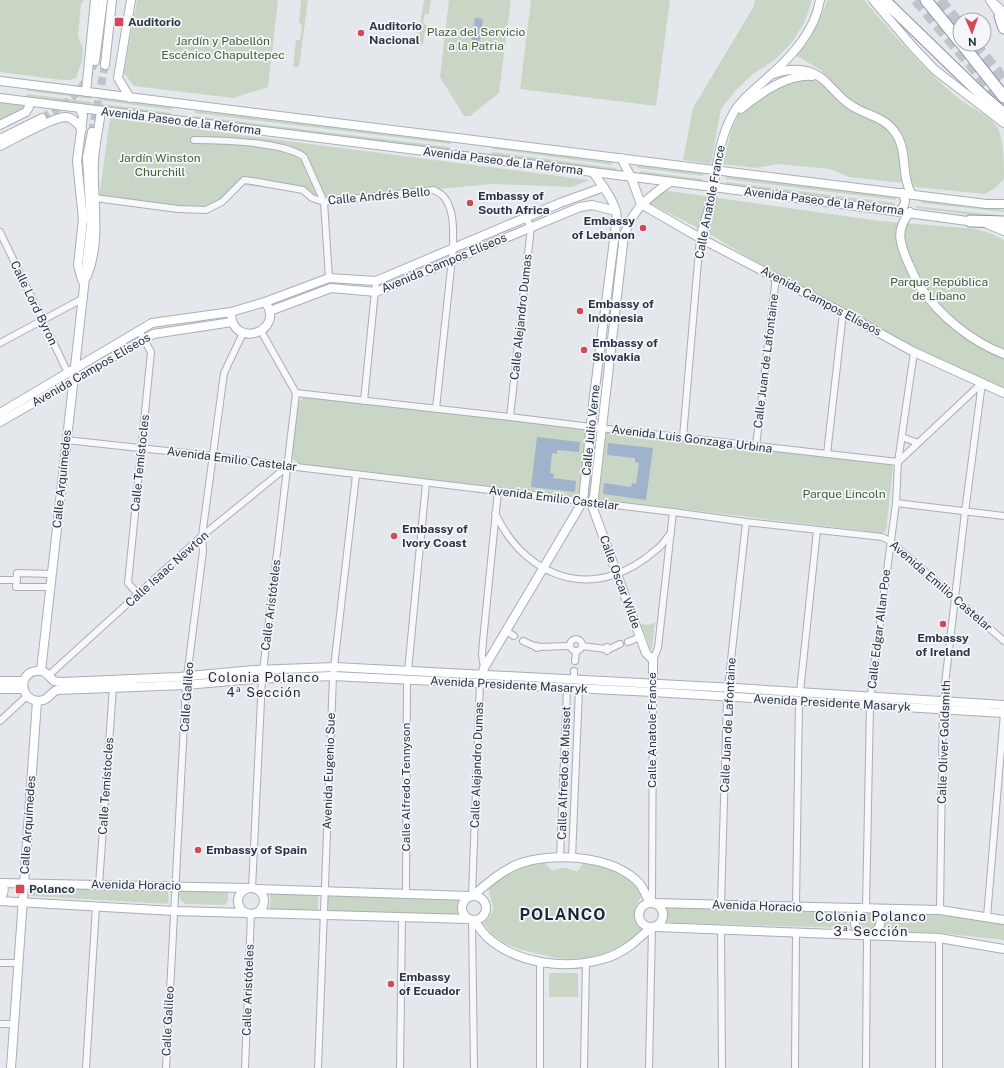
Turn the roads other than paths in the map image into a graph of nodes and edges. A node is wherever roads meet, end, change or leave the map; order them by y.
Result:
1 (95, 0) edge
2 (102, 0) edge
3 (112, 0) edge
4 (131, 0) edge
5 (820, 0) edge
6 (873, 0) edge
7 (884, 0) edge
8 (926, 0) edge
9 (936, 0) edge
10 (991, 0) edge
11 (1003, 16) edge
12 (952, 20) edge
13 (1004, 28) edge
14 (952, 32) edge
15 (968, 52) edge
16 (977, 52) edge
17 (942, 55) junction
18 (95, 61) tunnel mouth
19 (105, 65) tunnel mouth
20 (771, 75) junction
21 (821, 78) junction
22 (962, 80) junction
23 (0, 81) edge
24 (1004, 85) edge
25 (976, 89) junction
26 (86, 92) junction
27 (1004, 97) edge
28 (0, 98) edge
29 (130, 98) junction
30 (29, 102) junction
31 (80, 108) junction
32 (101, 111) junction
33 (1004, 114) edge
34 (42, 118) tunnel mouth
35 (731, 118) junction
36 (1004, 122) edge
37 (0, 125) edge
38 (82, 129) junction
39 (92, 132) tunnel mouth
40 (0, 139) edge
41 (194, 140) dead end
42 (0, 146) edge
43 (621, 158) junction
44 (715, 170) junction
45 (593, 172) junction
46 (631, 177) junction
47 (670, 182) junction
48 (604, 187) junction
49 (713, 187) junction
50 (902, 193) junction
51 (912, 194) junction
52 (95, 198) junction
53 (324, 202) junction
54 (641, 204) junction
55 (1004, 204) edge
56 (616, 211) junction
57 (899, 211) junction
58 (910, 212) junction
59 (526, 218) junction
60 (970, 221) joint
61 (1003, 226) edge
62 (531, 227) junction
63 (0, 232) edge
64 (700, 238) junction
65 (453, 249) junction
66 (451, 260) junction
67 (776, 277) junction
68 (329, 278) junction
69 (376, 282) junction
70 (83, 286) junction
71 (376, 292) junction
72 (82, 299) junction
73 (265, 302) junction
74 (270, 311) junction
75 (231, 312) junction
76 (843, 313) junction
77 (43, 321) junction
78 (232, 322) junction
79 (139, 331) junction
80 (261, 331) junction
81 (243, 333) junction
82 (145, 339) junction
83 (0, 343) edge
84 (914, 352) junction
85 (1004, 354) edge
86 (71, 371) junction
87 (72, 381) junction
88 (982, 383) junction
89 (1004, 393) edge
90 (296, 394) junction
91 (364, 401) junction
92 (593, 404) junction
93 (605, 405) junction
94 (436, 409) junction
95 (0, 413) edge
96 (510, 417) junction
97 (0, 422) edge
98 (591, 427) junction
99 (602, 428) junction
100 (902, 437) junction
101 (683, 438) junction
102 (66, 440) junction
103 (918, 443) junction
104 (756, 446) junction
105 (141, 448) junction
106 (827, 454) junction
107 (213, 456) junction
108 (898, 462) junction
109 (288, 466) junction
110 (356, 474) junction
111 (426, 483) junction
112 (498, 491) junction
113 (587, 502) junction
114 (896, 503) junction
115 (673, 512) junction
116 (965, 512) junction
117 (495, 513) junction
118 (1004, 516) edge
119 (746, 522) junction
120 (817, 530) junction
121 (671, 533) junction
122 (202, 536) junction
123 (890, 541) junction
124 (543, 569) junction
125 (51, 574) junction
126 (617, 574) junction
127 (0, 580) edge
128 (16, 580) junction
129 (50, 587) junction
130 (138, 594) junction
131 (955, 597) junction
132 (506, 631) junction
133 (514, 636) dead end
134 (640, 637) junction
135 (523, 641) dead end
136 (1004, 641) edge
137 (628, 642) dead end
138 (620, 644) dead end
139 (570, 646) junction
140 (582, 646) junction
141 (576, 651) junction
142 (652, 660) junction
143 (575, 661) dead end
144 (335, 667) junction
145 (263, 670) junction
146 (41, 671) junction
147 (408, 671) junction
148 (482, 671) junction
149 (49, 675) junction
150 (188, 676) junction
151 (333, 676) junction
152 (262, 679) junction
153 (407, 680) junction
154 (0, 681) edge
155 (480, 684) junction
156 (186, 685) junction
157 (113, 687) junction
158 (727, 687) junction
159 (567, 688) junction
160 (652, 688) junction
161 (0, 689) edge
162 (25, 689) junction
163 (579, 689) junction
164 (800, 692) junction
165 (727, 696) junction
166 (37, 701) junction
167 (799, 701) junction
168 (870, 701) junction
169 (943, 705) junction
170 (1004, 705) edge
171 (1004, 713) edge
172 (0, 721) edge
173 (560, 857) junction
174 (572, 858) junction
175 (0, 883) edge
176 (24, 883) junction
177 (99, 885) junction
178 (176, 886) junction
179 (252, 889) junction
180 (324, 891) junction
181 (406, 894) junction
182 (472, 896) junction
183 (0, 900) edge
184 (23, 901) junction
185 (652, 903) junction
186 (721, 905) junction
187 (96, 906) junction
188 (796, 907) junction
189 (867, 908) junction
190 (940, 910) junction
191 (174, 911) junction
192 (251, 913) junction
193 (323, 915) junction
194 (402, 917) junction
195 (987, 917) junction
196 (472, 920) junction
197 (1004, 920) edge
198 (653, 927) junction
199 (721, 929) junction
200 (796, 932) junction
201 (867, 935) junction
202 (939, 938) junction
203 (1004, 948) edge
204 (540, 962) junction
205 (586, 962) junction
206 (0, 963) edge
207 (19, 963) junction
208 (0, 1024) edge
209 (14, 1024) junction
210 (11, 1068) edge
211 (86, 1068) edge
212 (166, 1068) edge
213 (244, 1068) edge
214 (318, 1068) edge
215 (400, 1068) edge
216 (474, 1068) edge
217 (540, 1068) edge
218 (584, 1068) edge
219 (649, 1068) edge
220 (722, 1068) edge
221 (795, 1068) edge
222 (866, 1068) edge
223 (939, 1068) edge

1 - 26 street
2 - 18 street
3 - 19 street
4 - 29 street
5 - 20 street, Calle Anatole France
6 - 36 street
7 - 17 highway
8 - 14 highway
9 - 12 highway
10 - 11 street
11 - 13 highway
15 - 27 highway
16 - 24 highway
17 - 22 highway
17 - 25 highway
20 - 21 street
20 - 35 street, Calle Anatole France
21 - 35 street
21 - 51 street
22 - 25 highway
22 - 36 highway
23 - 26 street, Avenida Paseo de la Reforma
25 - 33 highway
26 - 29 street, Avenida Paseo de la Reforma
28 - 30 street, Avenida Paseo de la Reforma
29 - 43 street, Avenida Paseo de la Reforma
30 - 31 street, Avenida Paseo de la Reforma
30 - 37 street
31 - 32 street, Avenida Paseo de la Reforma
31 - 38 street, Calle Arquímedes
32 - 45 street, Avenida Paseo de la Reforma
32 - 52 street, Calle Arquímedes
34 - 40 street
35 - 44 street, Calle Anatole France
38 - 42 street
38 - 70 street, Calle Arquímedes
39 - 70 street, Calle Arquímedes
41 - 53 street
43 - 44 street, Avenida Paseo de la Reforma
43 - 46 street
44 - 49 street, Calle Anatole France
44 - 50 street, Avenida Paseo de la Reforma
45 - 46 street, Avenida Paseo de la Reforma
45 - 48 street, Calle Julio Verne
46 - 47 street, Avenida Paseo de la Reforma
46 - 54 street
47 - 49 street, Avenida Paseo de la Reforma
47 - 54 street, Calle Julio Verne
48 - 56 street, Calle Julio Verne
48 - 59 street, Avenida Campos Elíseos
49 - 57 street, Avenida Paseo de la Reforma
49 - 64 street, Calle Anatole France
50 - 51 street, Avenida Paseo de la Reforma
50 - 57 street
51 - 55 street, Avenida Paseo de la Reforma
52 - 53 street, Calle Andrés Bello
52 - 70 street, Calle Arquímedes
53 - 65 street, Calle Andrés Bello
53 - 68 street
54 - 64 street, Avenida Campos Elíseos
54 - 93 street, Calle Julio Verne
56 - 62 street, Avenida Campos Elíseos
56 - 92 street, Calle Julio Verne
57 - 58 street, Avenida Paseo de la Reforma
58 - 60 street, Avenida Paseo de la Reforma
58 - 85 street
59 - 62 street
59 - 65 street, Avenida Campos Elíseos
60 - 61 highway
62 - 66 street, Avenida Campos Elíseos
62 - 96 street, Calle Alejandro Dumas
63 - 77 street, Calle Lord Byron
64 - 67 street, Avenida Campos Elíseos
64 - 101 street, Calle Anatole France
65 - 66 street, Calle Andrés Bello
65 - 69 street, Avenida Campos Elíseos
66 - 71 street, Avenida Campos Elíseos
66 - 94 street
67 - 76 street, Avenida Campos Elíseos
67 - 104 street, Calle Juan de Lafontaine
68 - 69 street, Avenida Campos Elíseos
68 - 73 street, Avenida Campos Elíseos
69 - 71 street
70 - 72 street, Calle Arquímedes
71 - 74 street, Avenida Campos Elíseos
71 - 91 street
72 - 77 street
72 - 86 street, Calle Arquímedes
73 - 74 street
73 - 75 street
74 - 80 street
75 - 78 street
75 - 79 street, Avenida Campos Elíseos
76 - 84 street, Avenida Campos Elíseos
76 - 106 street
77 - 83 street
77 - 86 street, Calle Lord Byron
78 - 81 street
78 - 82 street, Avenida Campos Elíseos
79 - 82 street, Calle Temístocles
79 - 86 street, Avenida Campos Elíseos
80 - 81 street
80 - 90 street
81 - 107 street, Calle Galileo
82 - 87 street, Avenida Campos Elíseos
82 - 105 street, Calle Temístocles
84 - 88 street, Avenida Campos Elíseos
84 - 100 street, Calle Edgar Allan Poe
86 - 87 street, Calle Arquímedes
86 - 95 street, Avenida Campos Elíseos
87 - 97 street, Avenida Campos Elíseos
87 - 102 street, Calle Arquímedes
88 - 89 street, Avenida Campos Elíseos
88 - 103 street
88 - 116 street, Calle Oliver Goldsmith
90 - 91 street, Avenida Luis Gonzaga Urbina
90 - 109 street, Calle Aristóteles
91 - 94 street, Avenida Luis Gonzaga Urbina
92 - 93 street
92 - 98 street, Calle Julio Verne
93 - 99 street, Calle Julio Verne
94 - 96 street, Avenida Luis Gonzaga Urbina
96 - 98 street, Avenida Luis Gonzaga Urbina
98 - 99 street, Avenida Luis Gonzaga Urbina
98 - 113 street, Calle Julio Verne
99 - 101 street, Avenida Luis Gonzaga Urbina
99 - 113 street, Calle Julio Verne
100 - 103 street
100 - 108 street, Calle Edgar Allan Poe
101 - 104 street, Avenida Luis Gonzaga Urbina
102 - 105 street, Avenida Emilio Castelar
102 - 125 street, Calle Arquímedes
103 - 108 street
104 - 106 street, Avenida Luis Gonzaga Urbina
105 - 107 street, Avenida Emilio Castelar
105 - 130 street, Calle Temístocles
106 - 108 street, Avenida Luis Gonzaga Urbina
107 - 109 street, Avenida Emilio Castelar
107 - 122 street, Calle Galileo
108 - 114 street, Calle Edgar Allan Poe
109 - 110 street, Avenida Emilio Castelar
109 - 122 street, Calle Isaac Newton
109 - 145 street, Calle Aristóteles
110 - 111 street, Avenida Emilio Castelar
110 - 144 street, Avenida Eugenio Sue
111 - 112 street, Avenida Emilio Castelar
111 - 147 street
112 - 113 street, Avenida Emilio Castelar
112 - 117 street, Calle Alejandro Dumas
113 - 115 street, Avenida Emilio Castelar
113 - 124 street, Calle Julio Verne
113 - 126 street, Calle Oscar Wilde
114 - 116 street
114 - 123 street, Calle Edgar Allan Poe
115 - 119 street, Avenida Emilio Castelar
115 - 121 street, Calle Anatole France
116 - 118 street
116 - 131 street, Calle Oliver Goldsmith
117 - 124 street
117 - 148 street, Calle Alejandro Dumas
119 - 120 street, Avenida Emilio Castelar
119 - 158 street, Calle Juan de Lafontaine
120 - 123 street, Avenida Emilio Castelar
120 - 164 street
121 - 126 street
121 - 142 street, Calle Anatole France
122 - 130 street, Calle Isaac Newton
122 - 150 street, Calle Galileo
123 - 131 street, Avenida Emilio Castelar
123 - 168 street, Calle Edgar Allan Poe
124 - 126 street
124 - 132 street, Calle Julio Verne
125 - 128 street
125 - 129 street, Calle Arquímedes
126 - 134 street, Calle Oscar Wilde
127 - 128 street
128 - 129 street
129 - 146 street, Calle Arquímedes
130 - 149 street, Calle Isaac Newton
131 - 136 street, Avenida Emilio Castelar
131 - 169 street, Calle Oliver Goldsmith
132 - 133 street
132 - 148 street, Calle Julio Verne
134 - 137 street
134 - 142 street, Calle Oscar Wilde
135 - 139 street
138 - 140 street
139 - 140 street
139 - 141 street
140 - 141 street
141 - 143 street
142 - 160 street, Calle Anatole France
144 - 145 street, Avenida Presidente Masaryk
144 - 147 street, Avenida Presidente Masaryk
144 - 151 street, Avenida Eugenio Sue
145 - 150 street, Avenida Presidente Masaryk
145 - 152 street, Calle Aristóteles
146 - 149 street, Avenida Presidente Masaryk
146 - 162 street
147 - 148 street, Avenida Presidente Masaryk
148 - 155 street, Calle Alejandro Dumas
148 - 160 street, Avenida Presidente Masaryk
149 - 150 street, Avenida Presidente Masaryk
150 - 156 street, Calle Galileo
151 - 152 street, Avenida Presidente Masaryk
151 - 153 street, Avenida Presidente Masaryk
151 - 180 street, Avenida Eugenio Sue
152 - 156 street, Avenida Presidente Masaryk
152 - 179 street, Calle Aristóteles
153 - 155 street, Avenida Presidente Masaryk
153 - 181 street, Calle Alfredo Tennyson
154 - 162 street
155 - 159 street, Avenida Presidente Masaryk
155 - 182 street, Calle Alejandro Dumas
156 - 157 street, Avenida Presidente Masaryk
156 - 178 street, Calle Galileo
157 - 166 street, Avenida Presidente Masaryk
157 - 177 street, Calle Temístocles
158 - 160 street, Avenida Presidente Masaryk
158 - 164 street, Avenida Presidente Masaryk
158 - 165 street, Calle Juan de Lafontaine
159 - 163 street, Avenida Presidente Masaryk
159 - 173 street, Calle Alfredo de Musset
160 - 163 street, Avenida Presidente Masaryk
160 - 165 street, Avenida Presidente Masaryk
160 - 185 street, Calle Anatole France
161 - 162 street
162 - 166 street
162 - 172 street
163 - 174 street, Calle Alfredo de Musset
164 - 168 street, Avenida Presidente Masaryk
165 - 167 street, Avenida Presidente Masaryk
165 - 186 street, Calle Juan de Lafontaine
166 - 176 street, Calle Arquímedes
167 - 168 street, Avenida Presidente Masaryk
167 - 188 street
168 - 169 street, Avenida Presidente Masaryk
168 - 189 street, Calle Edgar Allan Poe
169 - 170 street, Avenida Presidente Masaryk
169 - 171 street, Avenida Presidente Masaryk
169 - 190 street, Calle Oliver Goldsmith
171 - 195 street
173 - 174 street
173 - 182 street
174 - 185 street
175 - 176 street, Avenida Horacio
175 - 183 street
176 - 177 street, Avenida Horacio
176 - 184 street, Calle Arquímedes
177 - 178 street, Avenida Horacio
178 - 179 street, Avenida Horacio
178 - 191 street, Calle Galileo
179 - 180 street, Avenida Horacio
179 - 192 street
179 - 192 street
180 - 181 street, Avenida Horacio
180 - 193 street, Avenida Eugenio Sue
181 - 182 street, Avenida Horacio
182 - 196 street
182 - 196 street
183 - 184 street, Avenida Horacio
184 - 187 street, Avenida Horacio
184 - 207 street, Calle Arquímedes
185 - 186 street, Avenida Horacio
185 - 198 street
185 - 198 street
186 - 188 street, Avenida Horacio
187 - 191 street, Avenida Horacio
187 - 211 street
188 - 189 street, Avenida Horacio
189 - 190 street, Avenida Horacio
189 - 201 street
189 - 201 street
190 - 195 street, Avenida Horacio
191 - 192 street, Avenida Horacio
191 - 212 street, Calle Galileo
192 - 193 street, Avenida Horacio
192 - 213 street, Calle Aristóteles
193 - 194 street, Avenida Horacio
193 - 214 street, Avenida Eugenio Sue
194 - 196 street, Avenida Horacio
194 - 215 street
195 - 197 street, Avenida Horacio
196 - 204 street
196 - 216 street
198 - 199 street, Avenida Horacio
198 - 205 street
198 - 219 street
199 - 200 street, Avenida Horacio
199 - 220 street
200 - 201 street, Avenida Horacio
200 - 221 street
201 - 202 street, Avenida Horacio
201 - 222 street
202 - 203 street, Avenida Horacio
202 - 223 street
204 - 205 street
204 - 217 street
205 - 218 street
206 - 207 street
207 - 209 street, Calle Arquímedes
208 - 209 street
209 - 210 street, Calle Arquímedes

